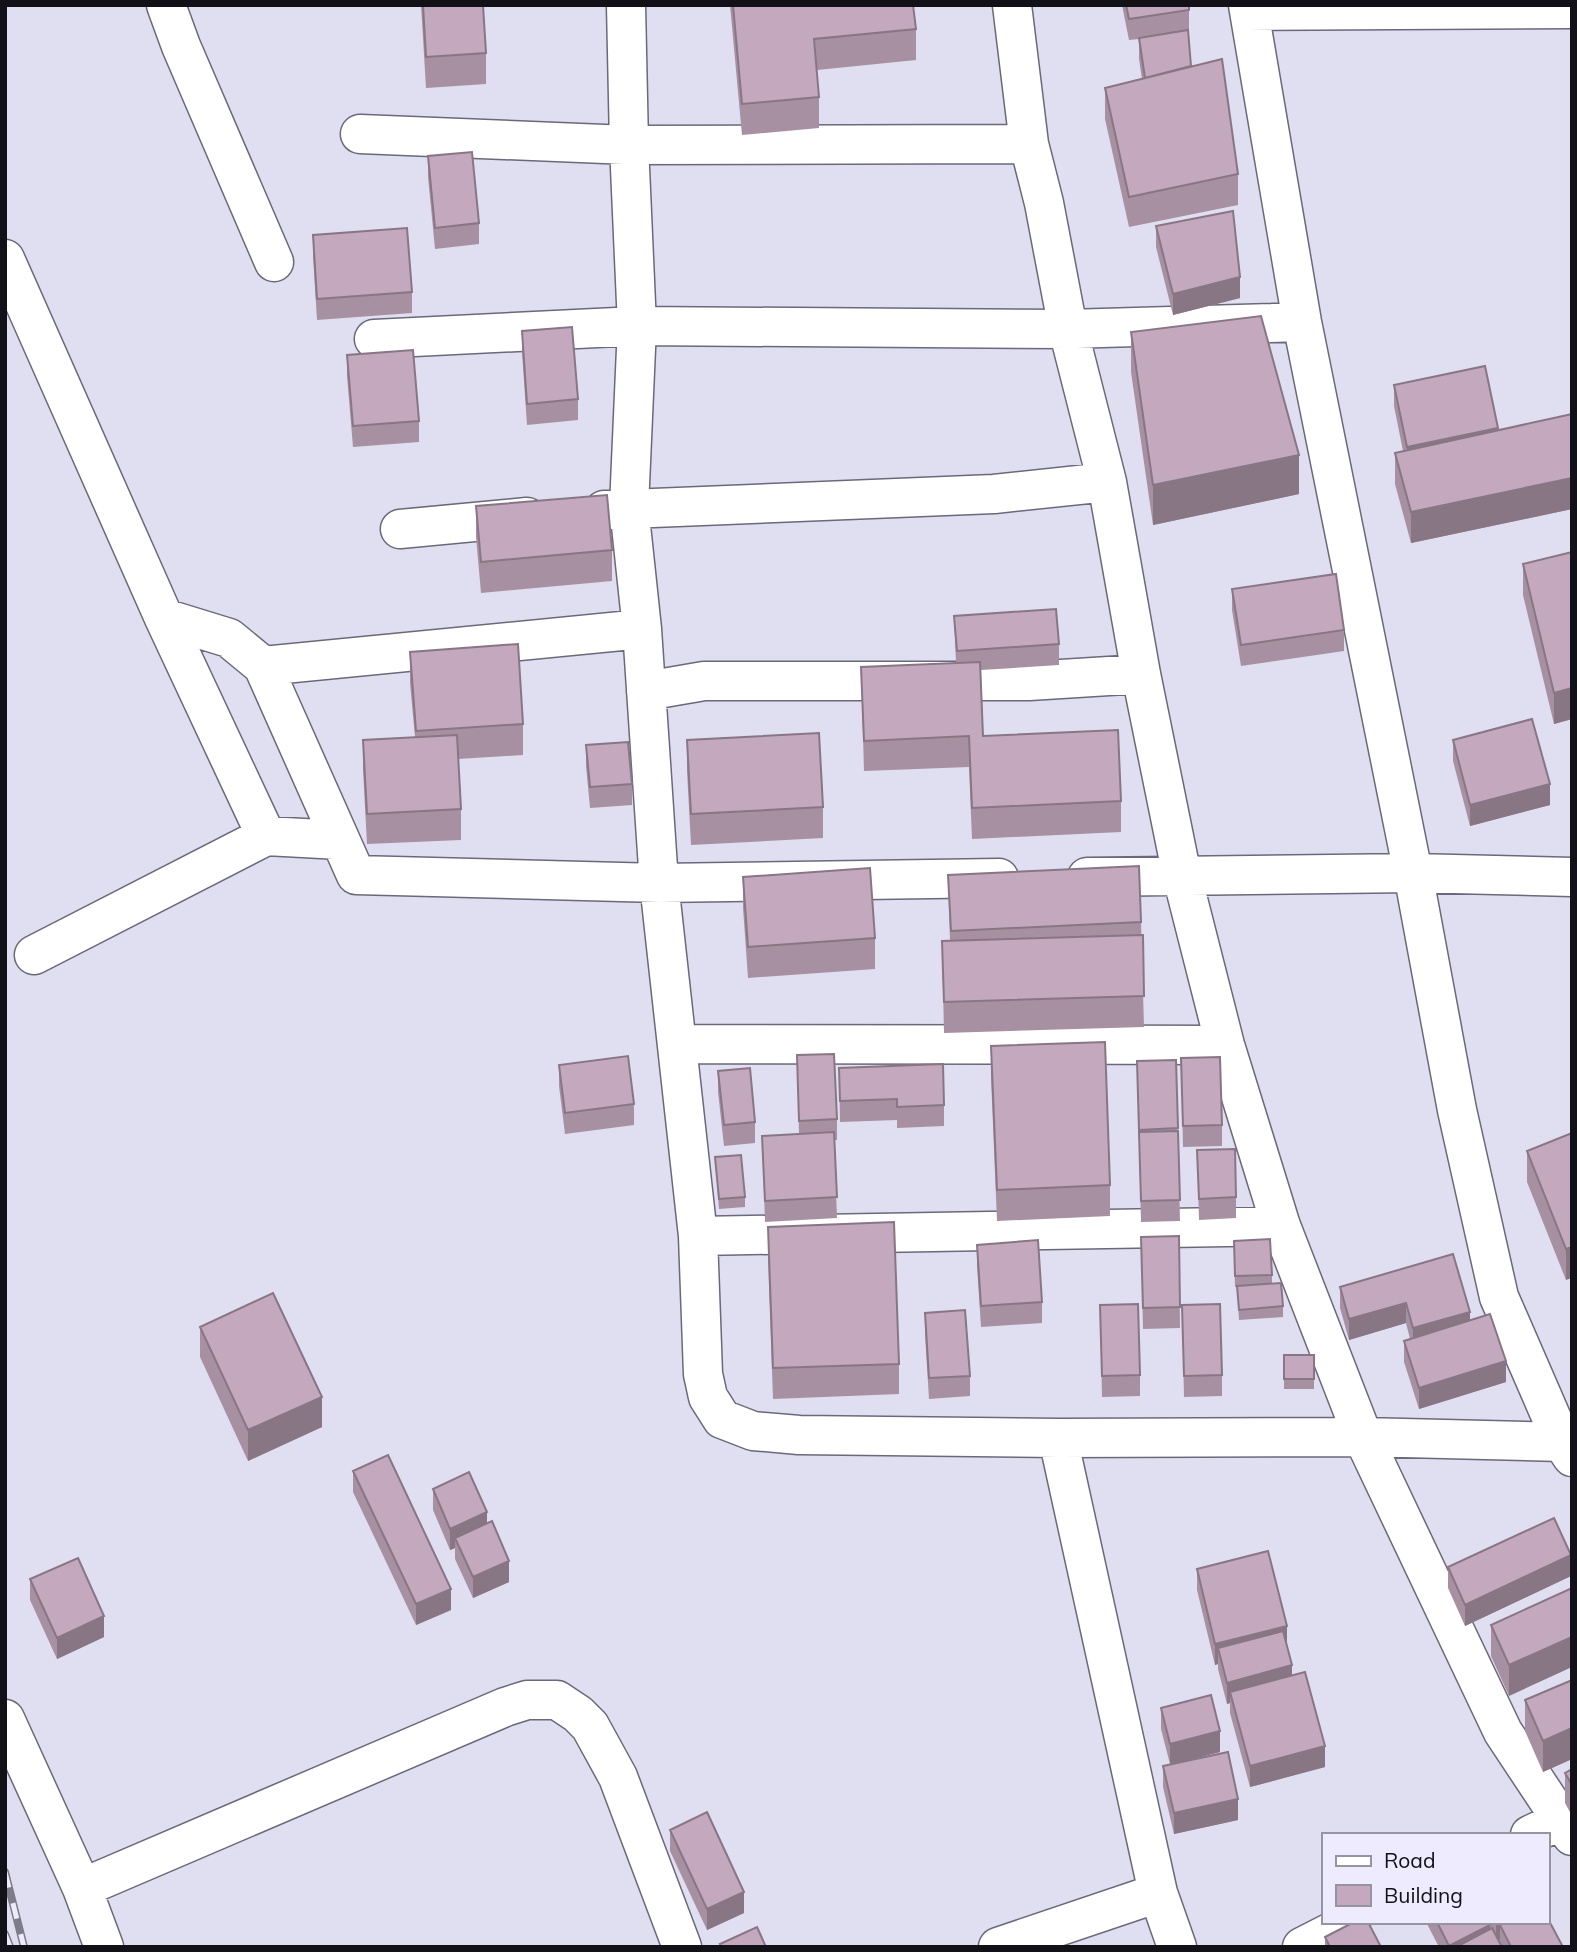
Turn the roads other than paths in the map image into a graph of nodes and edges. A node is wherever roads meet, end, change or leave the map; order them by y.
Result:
1 (166, 5) edge
2 (626, 5) edge
3 (1012, 5) edge
4 (1487, 7) edge
5 (1249, 8) edge
6 (1572, 9) edge
7 (360, 134) dead end
8 (1029, 144) junction
9 (629, 145) junction
10 (5, 259) edge
11 (274, 262) dead end
12 (1302, 322) junction
13 (637, 326) junction
14 (1068, 329) junction
15 (374, 339) dead end
16 (1107, 482) junction
17 (629, 507) junction
18 (400, 529) dead end
19 (164, 618) junction
20 (642, 629) junction
21 (264, 666) junction
22 (1141, 674) junction
23 (646, 691) junction
24 (266, 836) junction
25 (340, 840) junction
26 (1413, 873) junction
27 (1182, 876) junction
28 (1572, 877) edge
29 (659, 883) junction
30 (34, 955) dead end
31 (679, 1044) junction
32 (1225, 1045) junction
33 (1281, 1226) junction
34 (698, 1236) junction
35 (1363, 1437) junction
36 (1058, 1438) junction
37 (1567, 1450) edge
38 (5, 1719) edge
39 (1554, 1830) edge
40 (82, 1888) junction
41 (1158, 1893) junction
42 (1348, 1924) edge
43 (104, 1947) edge
44 (682, 1947) edge
45 (998, 1947) edge
46 (1177, 1947) edge
47 (1301, 1947) edge

1 - 11 street
2 - 9 street
3 - 8 street
4 - 5 street
4 - 6 street
5 - 12 street
7 - 9 street
8 - 9 street
8 - 14 street
9 - 13 street
10 - 19 street
12 - 14 street
12 - 26 street
13 - 14 street
13 - 15 street
13 - 17 street
14 - 16 street
16 - 17 street
16 - 22 street
17 - 18 street
17 - 20 street
19 - 21 street
19 - 24 street
20 - 21 street
20 - 23 street
21 - 25 street
22 - 23 street
22 - 27 street
23 - 29 street
24 - 25 street
24 - 30 street
25 - 29 street
26 - 27 street
26 - 28 street
26 - 37 street
27 - 29 street
27 - 32 street
29 - 31 street
31 - 32 street
31 - 34 street
32 - 33 street
33 - 34 street
33 - 35 street
34 - 36 street
35 - 36 street
35 - 37 street
35 - 39 street
36 - 41 street
38 - 40 street
40 - 43 street
40 - 44 street
41 - 45 street
41 - 46 street
42 - 47 street

